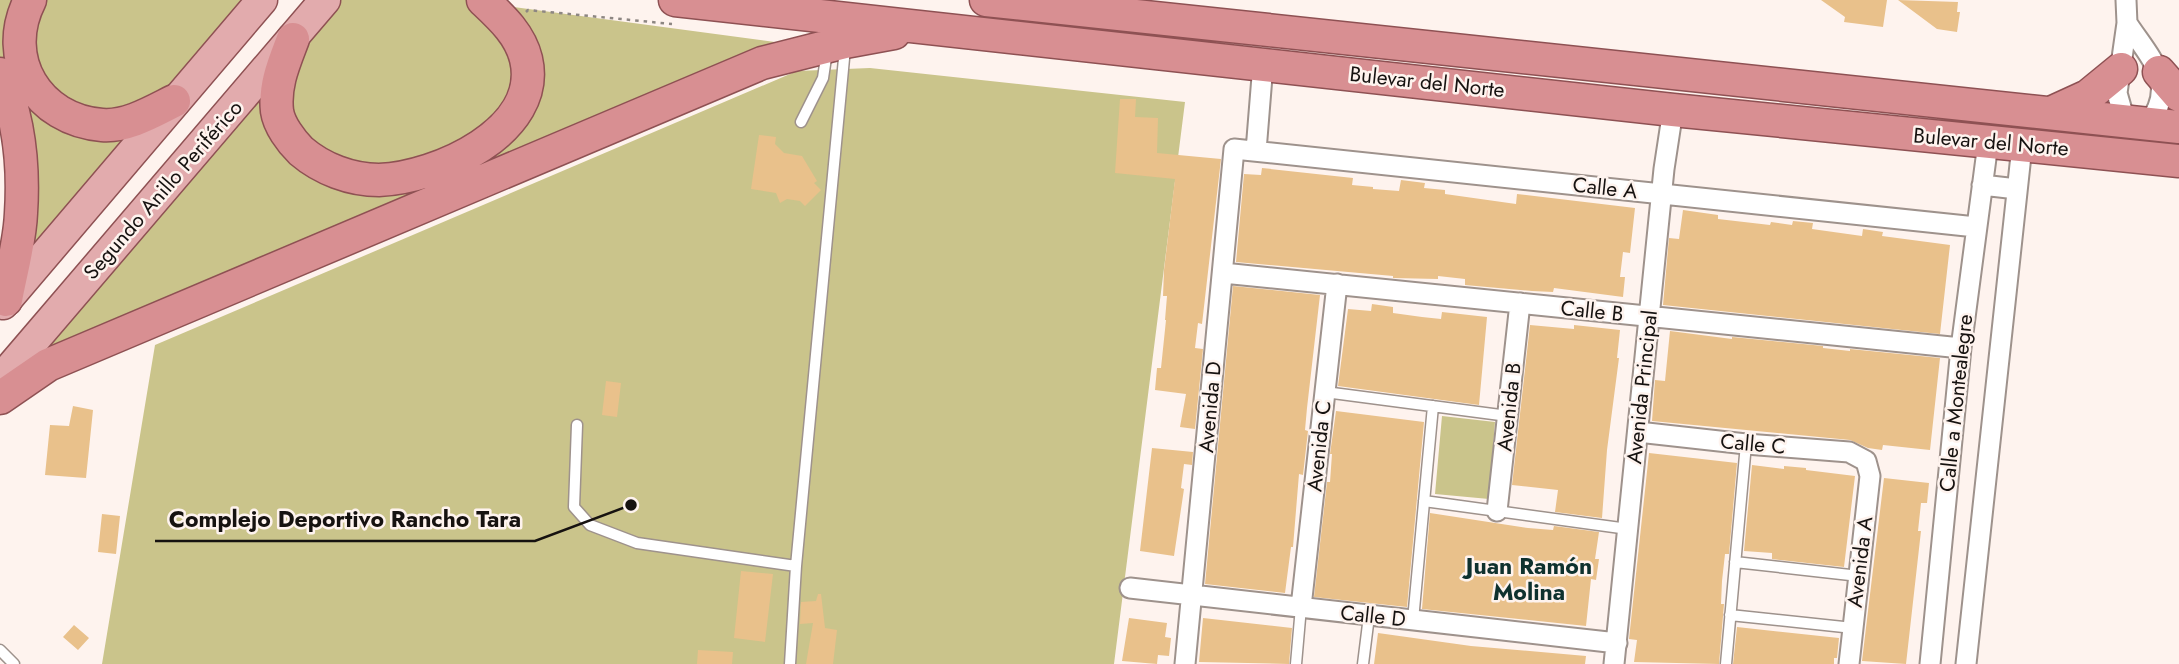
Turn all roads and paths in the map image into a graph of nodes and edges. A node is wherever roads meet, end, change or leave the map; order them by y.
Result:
1 (30, 0) edge
2 (483, 0) edge
3 (986, 0) edge
4 (2126, 0) edge
5 (260, 2) edge
6 (320, 6) edge
7 (676, 12) edge
8 (2127, 23) junction
9 (510, 25) junction
10 (930, 27) junction
11 (293, 39) junction
12 (836, 44) junction
13 (1263, 64) junction
14 (2121, 69) junction
15 (0, 74) edge
16 (2169, 83) edge
17 (174, 101) junction
18 (1673, 110) junction
19 (2053, 112) junction
20 (802, 122) dead end
21 (2179, 127) edge
22 (2136, 128) junction
23 (1988, 143) junction
24 (2022, 146) junction
25 (1234, 149) joint
26 (2066, 149) junction
27 (1256, 151) junction
28 (2179, 153) edge
29 (2179, 161) edge
30 (1982, 184) junction
31 (2017, 189) junction
32 (1662, 194) junction
33 (1976, 226) junction
34 (1223, 273) junction
35 (1337, 284) junction
36 (3, 303) edge
37 (1520, 303) junction
38 (1650, 316) junction
39 (1961, 348) junction
40 (0, 380) edge
41 (1325, 392) junction
42 (0, 398) edge
43 (1433, 406) junction
44 (1508, 416) junction
45 (577, 425) dead end
46 (1638, 432) junction
47 (1746, 444) junction
48 (1866, 461) joint
49 (1424, 501) junction
50 (1497, 511) junction
51 (1628, 529) junction
52 (1735, 562) junction
53 (796, 566) junction
54 (1859, 576) junction
55 (1130, 588) dead end
56 (1192, 595) junction
57 (1301, 607) junction
58 (1730, 615) junction
59 (1369, 616) junction
60 (1413, 620) junction
61 (1853, 628) junction
62 (1616, 643) junction
63 (0, 650) edge
64 (14, 664) edge
65 (790, 664) edge
66 (1185, 664) edge
67 (1296, 664) edge
68 (1363, 664) edge
69 (1614, 664) edge
70 (1726, 664) edge
71 (1849, 664) edge
72 (1930, 664) edge
73 (1966, 664) edge

1 - 17 highway
2 - 9 highway
3 - 19 highway, Bulevar del Norte
4 - 8 street
5 - 17 main road
6 - 11 main road, Segundo Anillo Periférico
7 - 9 path
7 - 10 highway, Bulevar del Norte
8 - 14 street
8 - 16 street
9 - 11 highway
10 - 12 highway
10 - 13 highway, Bulevar del Norte
11 - 40 main road, Segundo Anillo Periférico
12 - 20 lane
12 - 42 highway
12 - 53 lane
13 - 18 highway, Bulevar del Norte
13 - 27 street
14 - 16 street
14 - 19 highway
14 - 22 street
15 - 36 highway
16 - 22 street
17 - 36 main road
18 - 23 highway, Bulevar del Norte
18 - 32 street, Avenida Principal
19 - 22 highway, Bulevar del Norte
21 - 22 highway, Bulevar del Norte
22 - 26 highway
22 - 28 highway
23 - 24 highway, Bulevar del Norte
23 - 30 street, Calle a Montealegre
24 - 26 highway, Bulevar del Norte
24 - 31 street
25 - 27 street, Calle A
25 - 34 street, Avenida D
26 - 29 highway, Bulevar del Norte
27 - 32 street, Calle A
30 - 31 street
30 - 33 street, Calle a Montealegre
31 - 73 street
32 - 33 street, Calle A
32 - 38 street, Avenida Principal
33 - 39 street, Calle a Montealegre
34 - 35 street, Calle B
34 - 56 street, Avenida D
35 - 37 street, Calle B
35 - 41 street, Avenida C
37 - 38 street, Calle B
37 - 44 street, Avenida B
38 - 39 street, Calle B
38 - 46 street, Avenida Principal
39 - 72 street, Calle a Montealegre
41 - 43 lane
41 - 57 street, Avenida C
43 - 44 lane
43 - 49 lane
44 - 50 street, Avenida B
45 - 53 lane
46 - 47 street, Calle C
46 - 51 street, Avenida Principal
47 - 48 street, Calle C
47 - 52 lane
48 - 54 street, Avenida A
49 - 50 lane
49 - 60 lane
50 - 51 lane
51 - 62 street, Avenida Principal
52 - 54 lane
52 - 58 lane
53 - 65 lane
54 - 61 street, Avenida A
55 - 56 street, Calle D
56 - 57 street, Calle D
56 - 66 street, Avenida D
57 - 59 street, Calle D
57 - 67 lane
58 - 61 lane
58 - 70 lane
59 - 60 street, Calle D
59 - 68 lane
60 - 62 street, Calle D
61 - 71 street, Avenida A
62 - 69 street, Avenida Principal
63 - 64 lane

